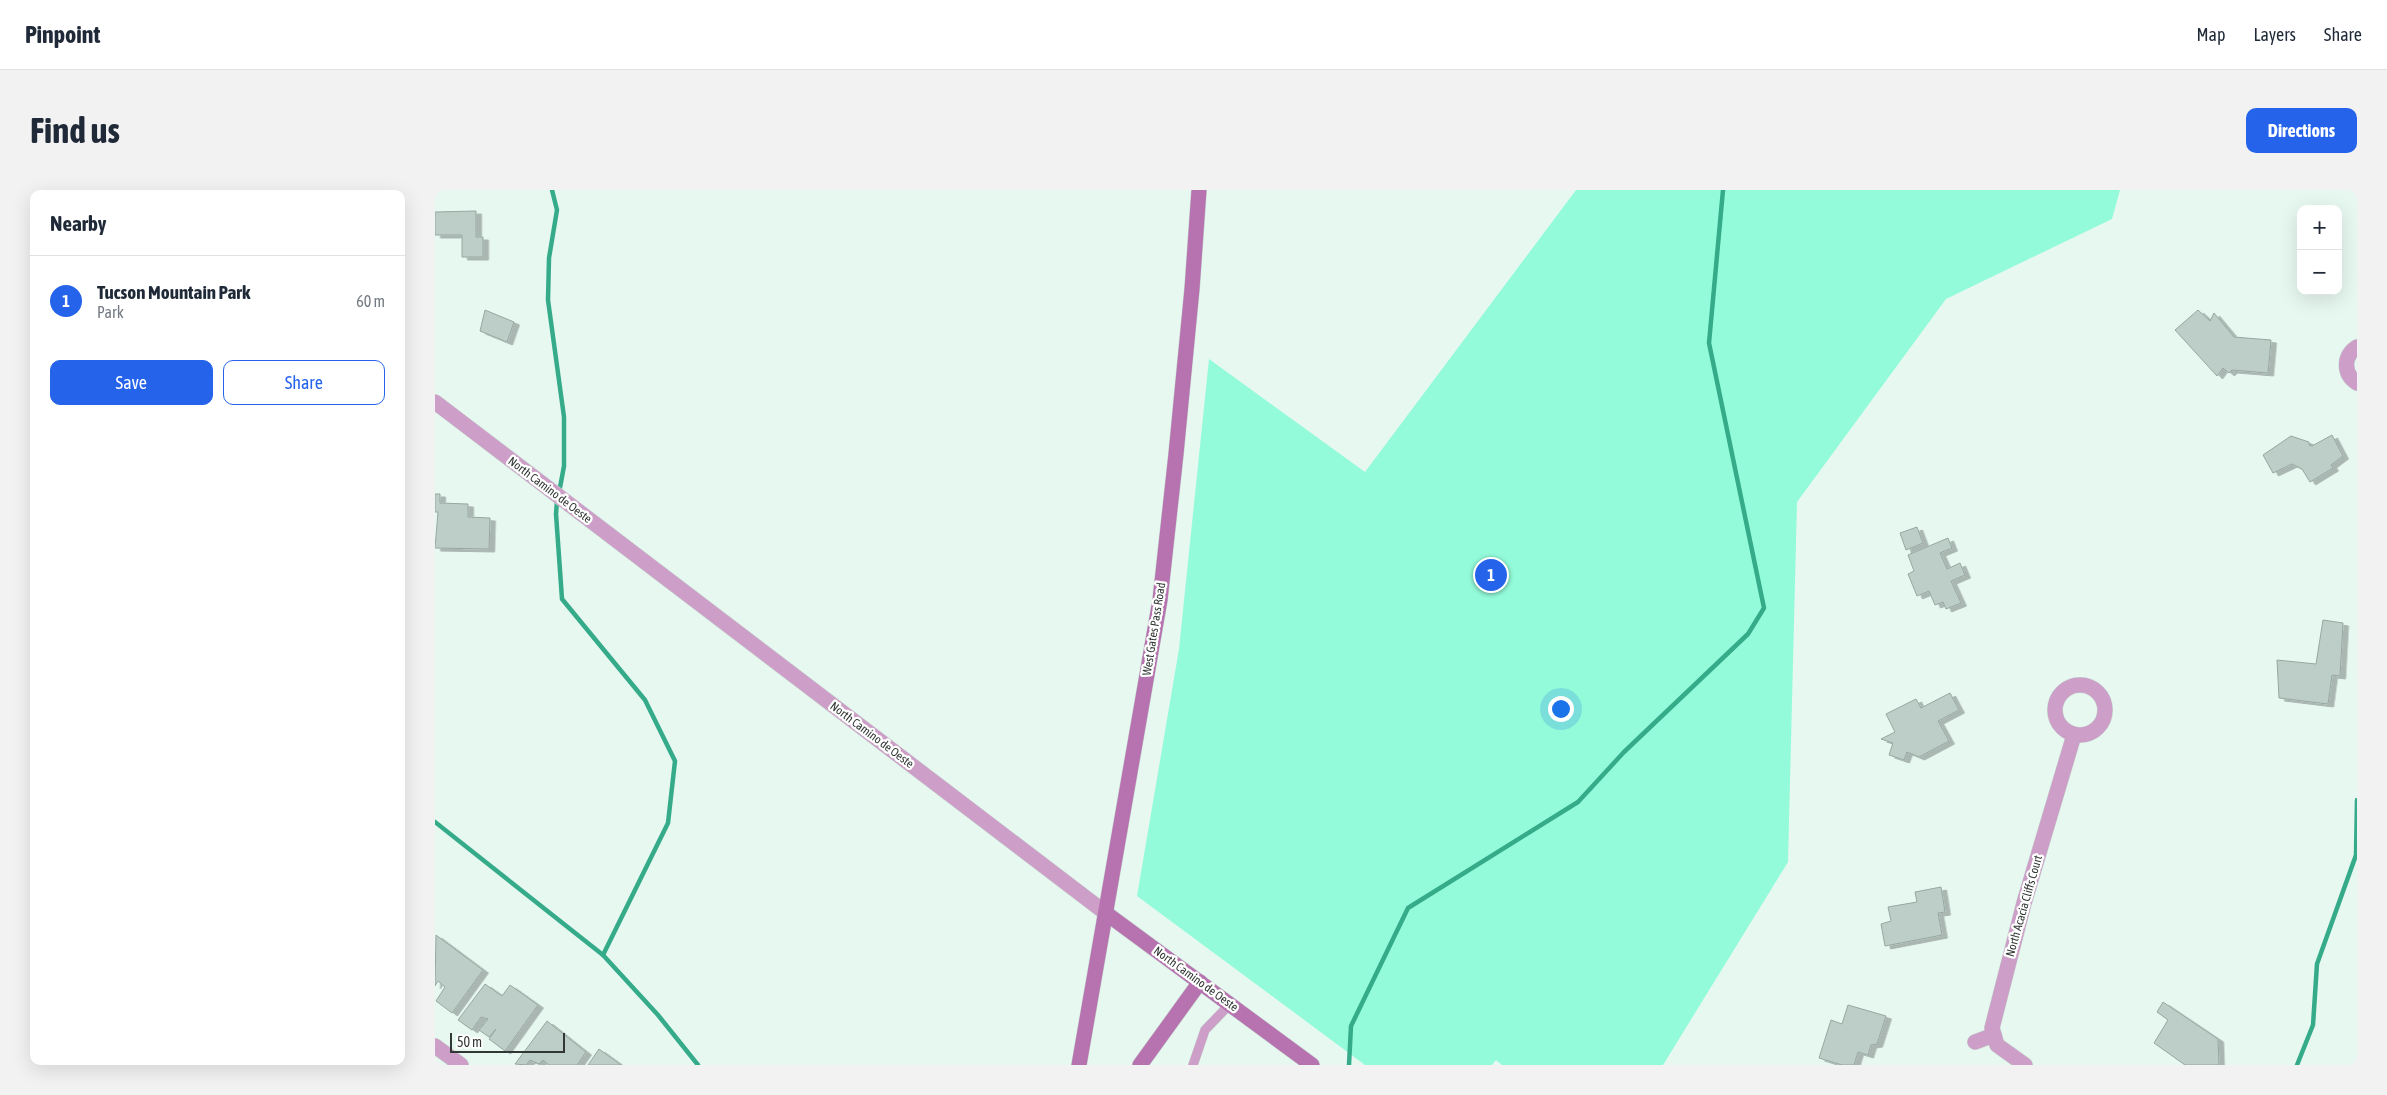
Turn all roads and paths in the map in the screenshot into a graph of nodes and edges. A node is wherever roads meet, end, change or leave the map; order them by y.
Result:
1 (1199, 190) edge
2 (2357, 346) edge
3 (2357, 383) edge
4 (435, 402) edge
5 (2074, 735) dead end
6 (1107, 914) junction
7 (1200, 982) junction
8 (1230, 1004) junction
9 (1994, 1035) junction
10 (1975, 1042) dead end
11 (435, 1046) edge
12 (461, 1065) edge
13 (1079, 1065) edge
14 (1140, 1065) edge
15 (1193, 1065) edge
16 (1312, 1065) edge
17 (2025, 1065) edge

1 - 6 main road, West Gates Pass Road
2 - 3 street
4 - 6 street, North Camino de Oeste
5 - 9 street, North Acacia Cliffs Court
6 - 7 main road, North Camino de Oeste
6 - 13 main road, West Gates Pass Road
7 - 8 main road, North Camino de Oeste
7 - 14 main road
8 - 15 lane
8 - 16 main road, North Camino de Oeste
9 - 10 street
9 - 17 street
11 - 12 street

